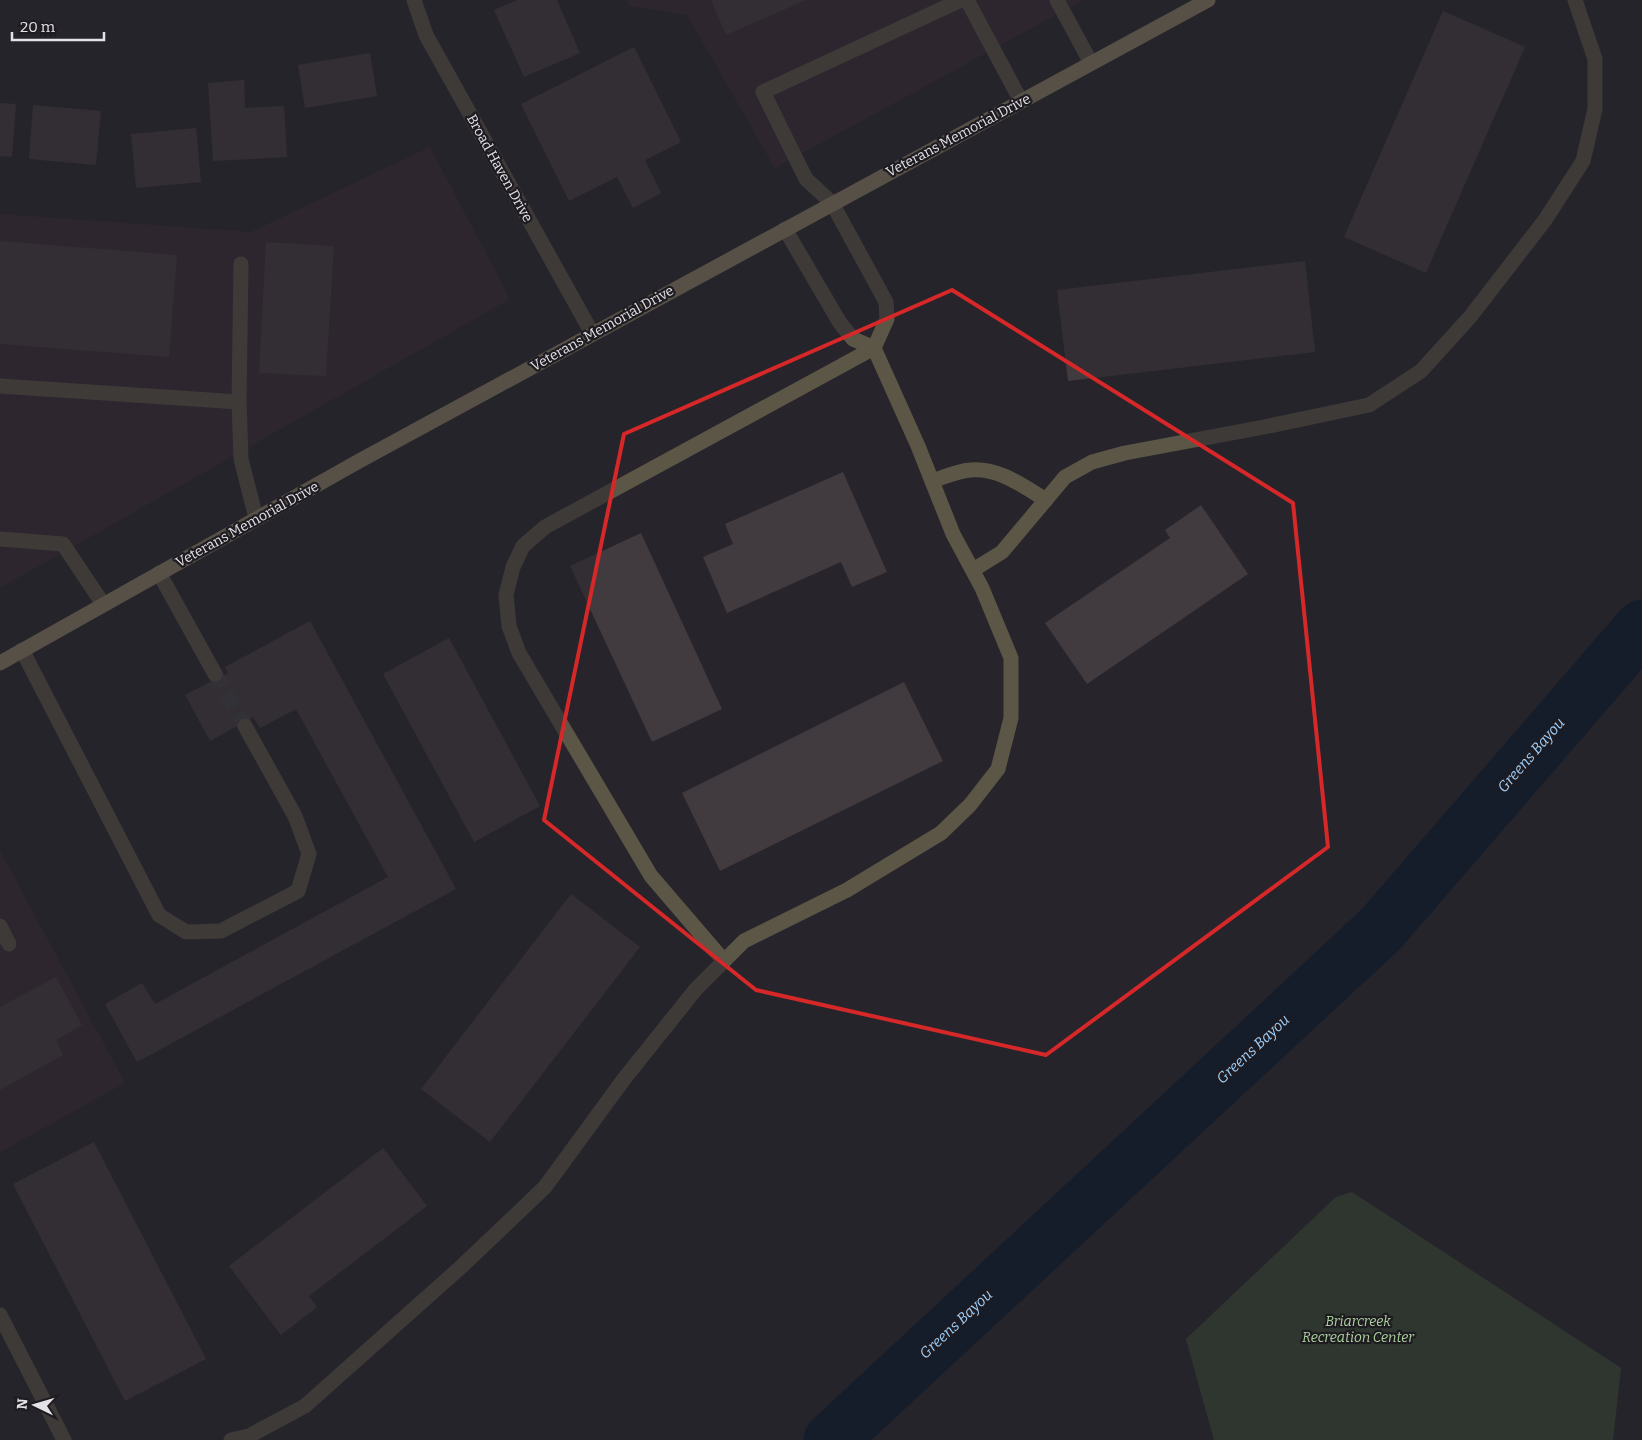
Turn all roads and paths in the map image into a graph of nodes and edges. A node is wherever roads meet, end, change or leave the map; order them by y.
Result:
1 (414, 0) edge
2 (961, 0) edge
3 (967, 0) edge
4 (1057, 0) edge
5 (1208, 0) edge
6 (1575, 0) edge
7 (1091, 63) junction
8 (1021, 101) junction
9 (832, 204) junction
10 (785, 229) junction
11 (241, 264) dead end
12 (592, 333) junction
13 (874, 348) junction
14 (0, 386) edge
15 (239, 402) junction
16 (932, 480) junction
17 (1046, 500) junction
18 (256, 518) junction
19 (0, 539) edge
20 (972, 570) junction
21 (159, 573) junction
22 (103, 604) junction
23 (22, 650) junction
24 (0, 663) edge
25 (215, 674) tunnel mouth
26 (245, 726) tunnel mouth
27 (0, 926) edge
28 (9, 944) dead end
29 (724, 961) junction
30 (0, 1315) edge
31 (64, 1440) edge
32 (231, 1440) edge

1 - 12 street, Broad Haven Drive
2 - 9 street
3 - 8 street
4 - 7 street
5 - 7 main road, Veterans Memorial Drive
6 - 17 street
7 - 8 main road, Veterans Memorial Drive
8 - 9 main road, Veterans Memorial Drive
9 - 10 main road, Veterans Memorial Drive
9 - 13 street
10 - 12 main road, Veterans Memorial Drive
10 - 13 street
11 - 15 street
12 - 18 main road, Veterans Memorial Drive
13 - 16 street
13 - 29 street
14 - 15 street
15 - 18 street
16 - 17 street
16 - 20 street
17 - 20 street
18 - 21 main road, Veterans Memorial Drive
19 - 22 street
20 - 29 street
21 - 22 main road, Veterans Memorial Drive
21 - 25 street
22 - 23 main road, Veterans Memorial Drive
23 - 24 main road, Veterans Memorial Drive
23 - 26 street
27 - 28 street
29 - 32 street
30 - 31 street

